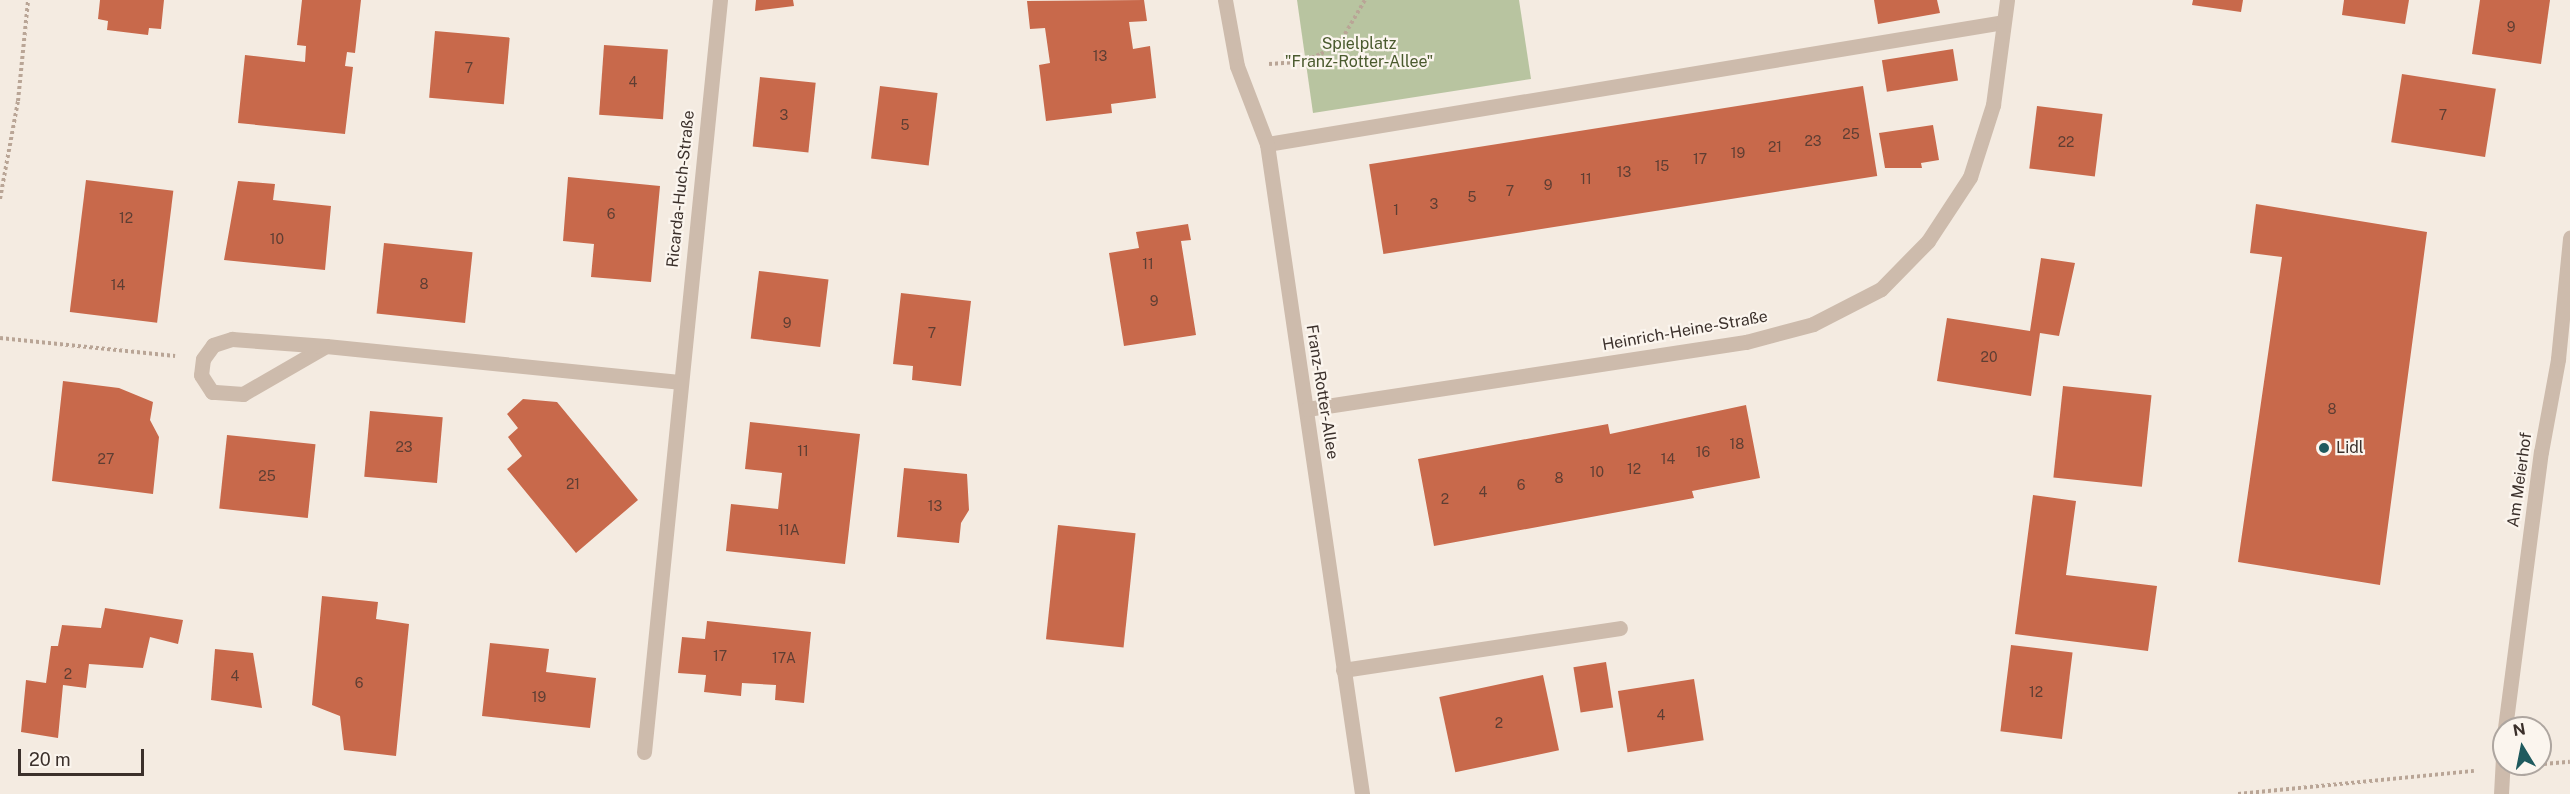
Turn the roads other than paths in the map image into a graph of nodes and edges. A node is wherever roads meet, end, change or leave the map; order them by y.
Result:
1 (720, 0) edge
2 (1225, 0) edge
3 (2007, 0) edge
4 (2003, 22) junction
5 (1267, 144) junction
6 (2570, 238) edge
7 (326, 346) junction
8 (679, 382) junction
9 (1307, 409) junction
10 (1620, 628) dead end
11 (1342, 670) junction
12 (2507, 716) edge
13 (644, 752) dead end
14 (2500, 776) edge
15 (1362, 794) edge
16 (2501, 794) edge

1 - 8 street, Ricarda-Huch-Straße
2 - 5 street, Franz-Rotter-Allee
3 - 4 street, Heinrich-Heine-Straße
4 - 5 street
4 - 9 street, Heinrich-Heine-Straße
5 - 9 street, Franz-Rotter-Allee
6 - 12 street, Am Meierhof
7 - 7 street
7 - 8 street
8 - 13 street, Ricarda-Huch-Straße
9 - 11 street, Franz-Rotter-Allee
10 - 11 street
11 - 15 street, Franz-Rotter-Allee
14 - 16 street

